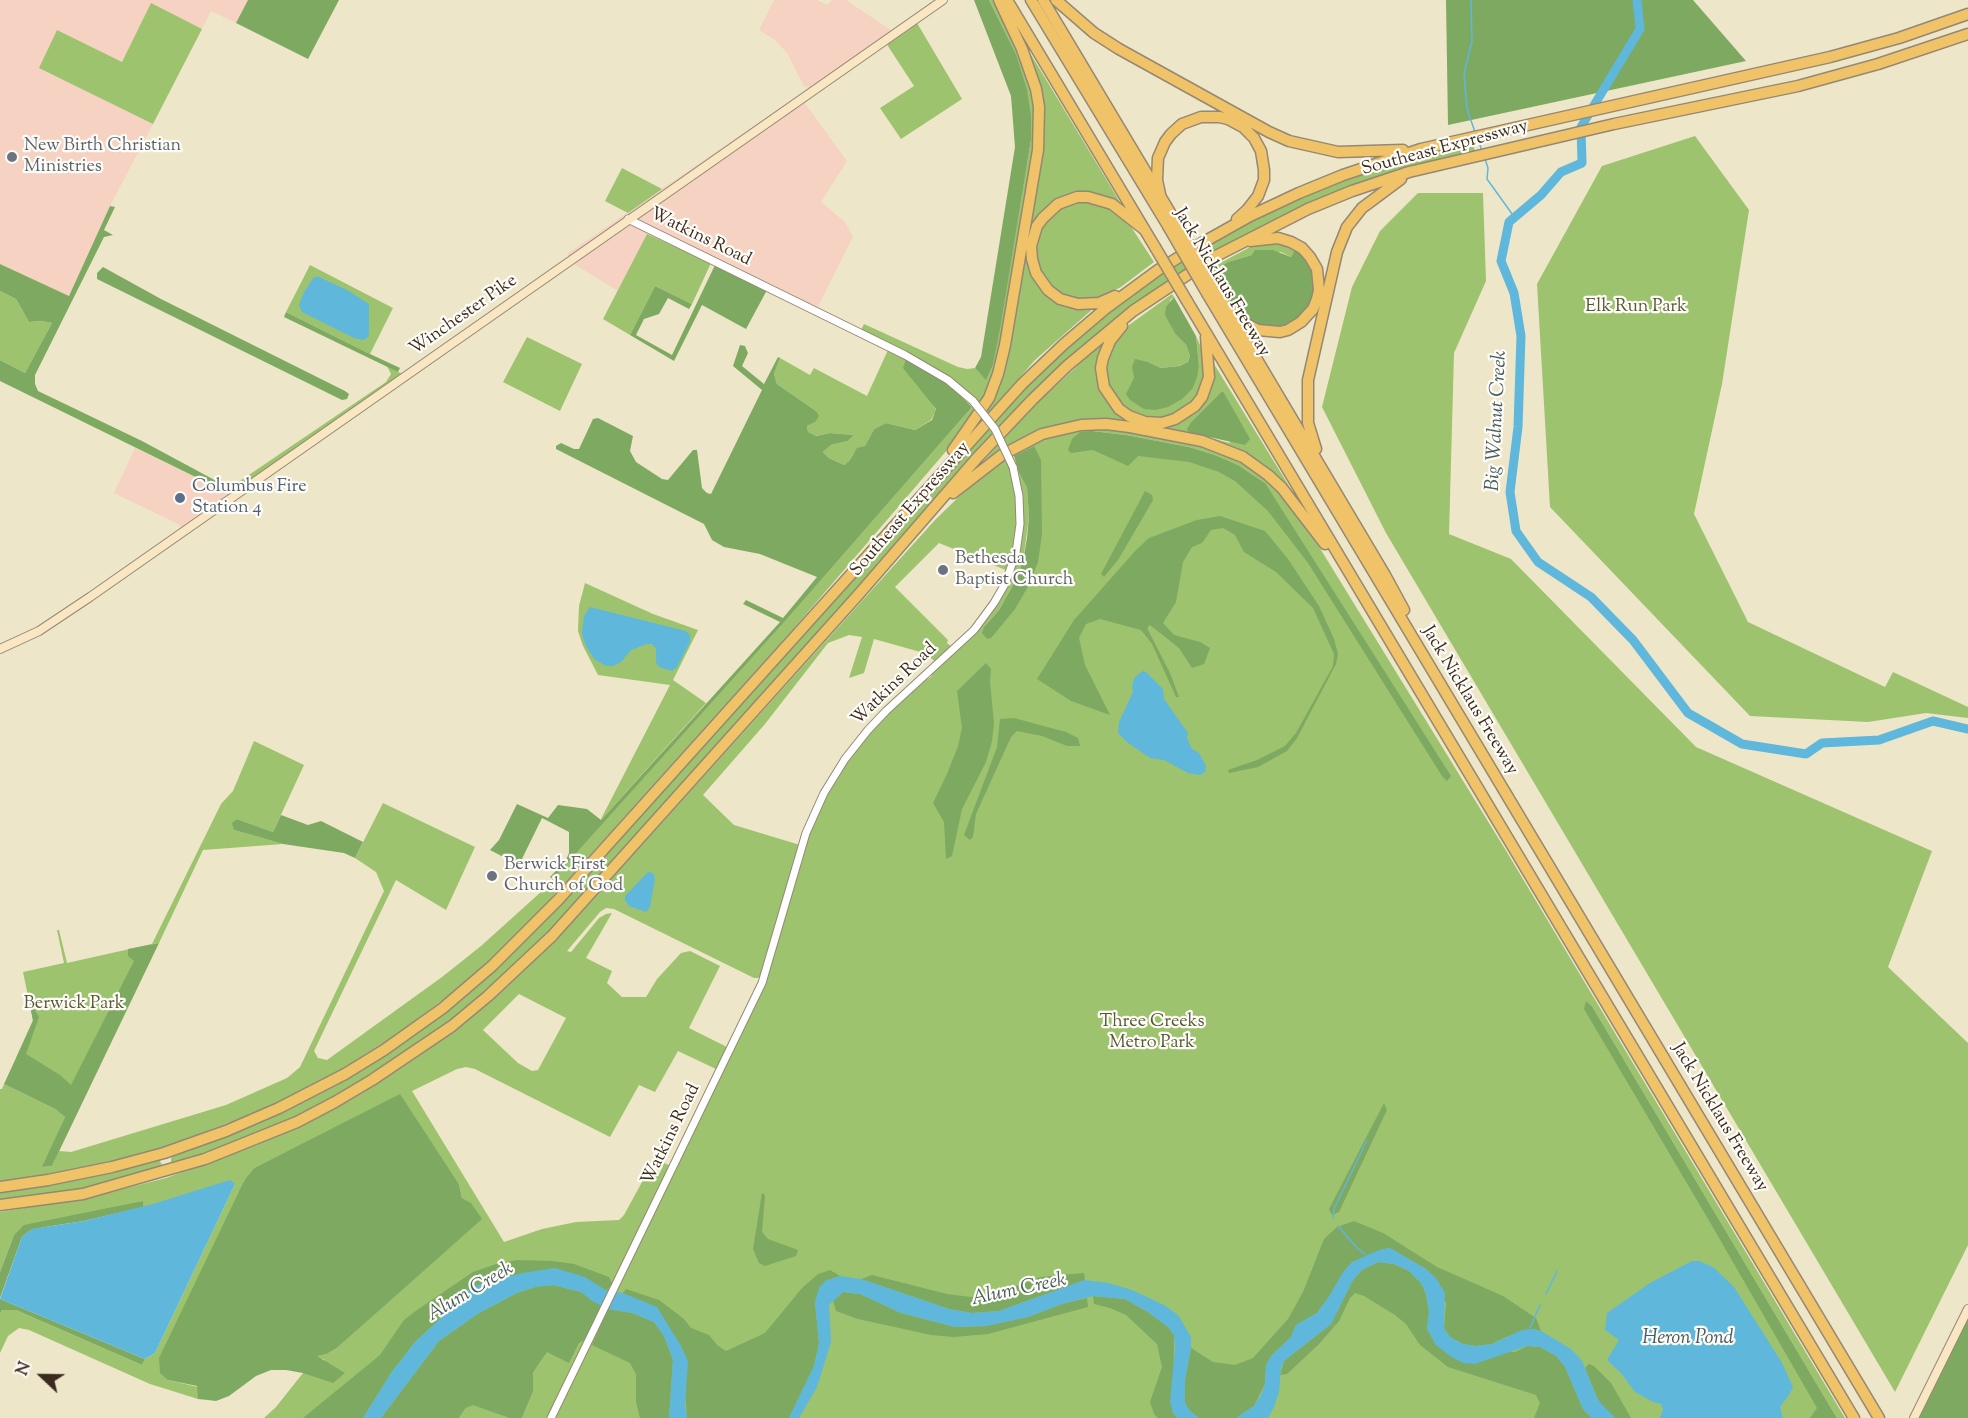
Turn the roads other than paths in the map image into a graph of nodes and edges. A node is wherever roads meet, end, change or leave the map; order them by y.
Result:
1 (943, 0) edge
2 (999, 0) edge
3 (1007, 0) edge
4 (1032, 0) edge
5 (1043, 0) edge
6 (1056, 0) edge
7 (1968, 14) edge
8 (1968, 34) edge
9 (1421, 149) junction
10 (1422, 169) junction
11 (1160, 194) junction
12 (627, 219) junction
13 (1172, 225) junction
14 (1225, 229) junction
15 (1145, 231) junction
16 (1241, 242) junction
17 (1144, 280) junction
18 (1211, 292) junction
19 (1221, 300) junction
20 (1133, 311) junction
21 (1206, 333) junction
22 (1337, 493) junction
23 (934, 508) junction
24 (903, 515) junction
25 (1381, 626) junction
26 (0, 649) edge
27 (1454, 706) junction
28 (0, 1187) edge
29 (0, 1205) edge
30 (1968, 1310) edge
31 (551, 1418) edge
32 (1854, 1418) edge
33 (1880, 1418) edge
34 (1914, 1418) edge

1 - 12 main road, Winchester Pike
2 - 24 highway
3 - 15 highway, Jack Nicklaus Freeway
4 - 13 highway, Jack Nicklaus Freeway
5 - 11 highway
6 - 9 highway
7 - 9 highway, Southeast Expressway
8 - 10 highway, Southeast Expressway
9 - 14 highway, Southeast Expressway
10 - 16 highway, Southeast Expressway
10 - 22 highway
11 - 13 highway
11 - 14 highway
12 - 26 main road, Winchester Pike
12 - 31 street, Watkins Road, bridge
13 - 18 highway, bridge
14 - 17 highway, Southeast Expressway
15 - 17 highway
15 - 21 highway, Jack Nicklaus Freeway, bridge
16 - 19 highway
16 - 20 highway, Southeast Expressway
17 - 24 highway, Southeast Expressway
18 - 19 highway
18 - 27 highway, Jack Nicklaus Freeway
19 - 22 highway
20 - 21 highway
20 - 23 highway, Southeast Expressway
21 - 25 highway, Jack Nicklaus Freeway
22 - 27 highway
23 - 25 highway
23 - 29 highway, Southeast Expressway
24 - 28 highway, Southeast Expressway
25 - 32 highway, Jack Nicklaus Freeway
27 - 33 highway, Jack Nicklaus Freeway
30 - 34 main road

